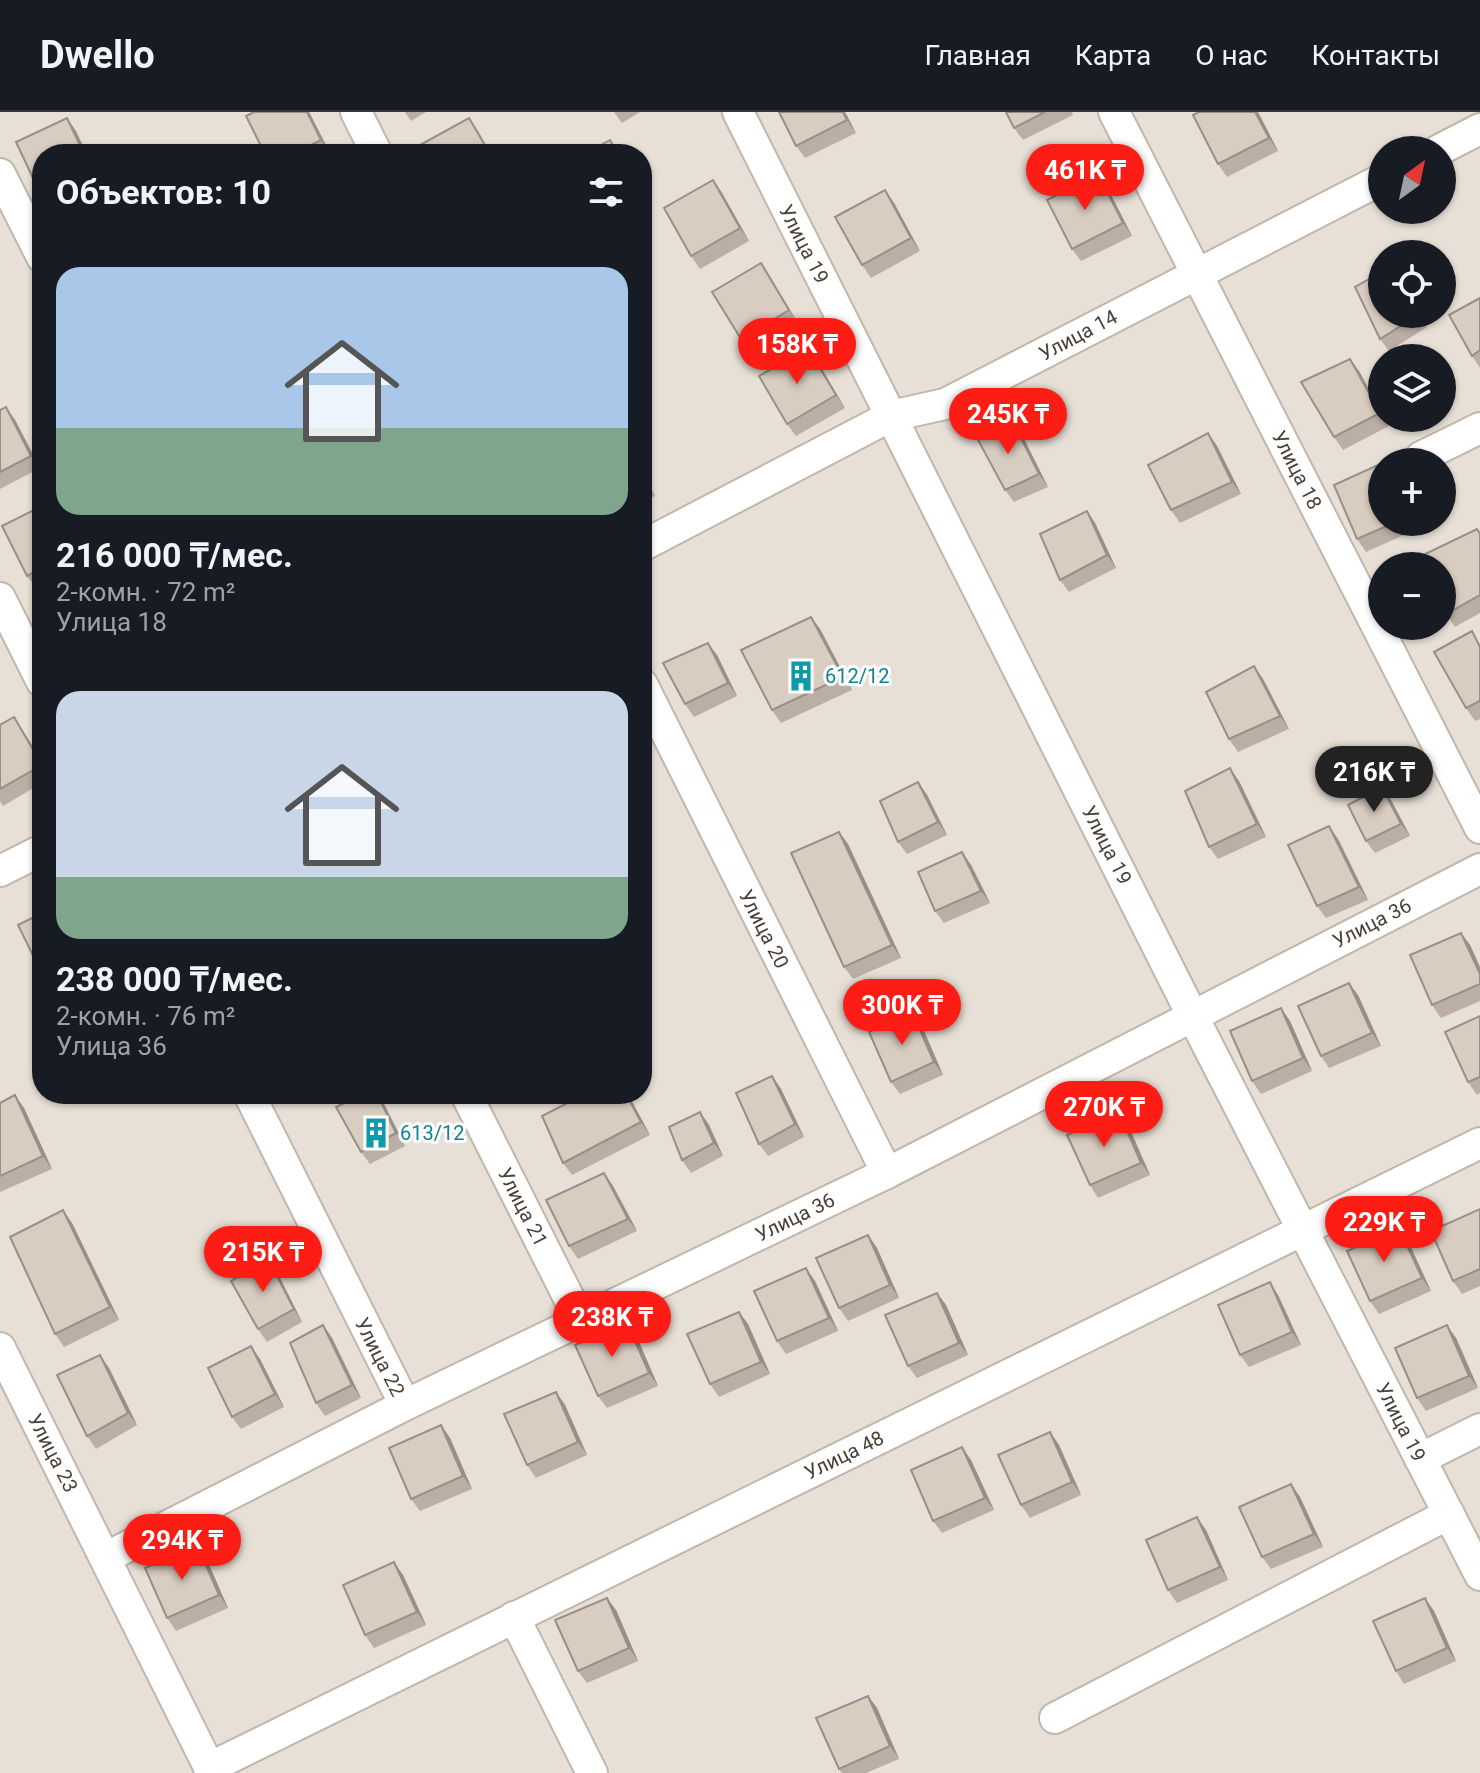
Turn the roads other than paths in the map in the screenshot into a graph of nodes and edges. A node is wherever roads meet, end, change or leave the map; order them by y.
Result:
1 (356, 112) edge
2 (738, 112) edge
3 (1114, 112) edge
4 (1480, 129) edge
5 (1456, 141) edge
6 (372, 144) edge
7 (0, 174) edge
8 (1368, 186) edge
9 (32, 237) edge
10 (1196, 273) junction
11 (891, 416) junction
12 (1480, 428) edge
13 (1439, 448) edge
14 (652, 541) edge
15 (0, 598) edge
16 (32, 662) edge
17 (652, 704) edge
18 (1480, 828) edge
19 (32, 855) edge
20 (1480, 869) edge
21 (0, 871) edge
22 (1192, 1015) junction
23 (254, 1104) edge
24 (471, 1104) edge
25 (1480, 1143) edge
26 (887, 1173) junction
27 (1302, 1229) junction
28 (580, 1320) junction
29 (0, 1348) edge
30 (405, 1405) junction
31 (1480, 1429) edge
32 (1420, 1459) junction
33 (1449, 1514) junction
34 (105, 1558) junction
35 (1480, 1575) edge
36 (514, 1617) junction
37 (1055, 1718) dead end
38 (211, 1770) edge
39 (592, 1773) edge

1 - 6 street
2 - 11 street, Улица 19
3 - 10 street, Улица 18
4 - 5 street
7 - 9 street
8 - 10 street, Улица 14
10 - 11 street, Улица 14
10 - 18 street, Улица 18
11 - 14 street, Улица 14
11 - 22 street, Улица 19
12 - 13 street
15 - 16 street
17 - 26 street, Улица 20
19 - 21 street
20 - 22 street, Улица 36
22 - 26 street, Улица 36
22 - 27 street, Улица 19
23 - 30 street, Улица 22
24 - 28 street, Улица 21
25 - 27 street, Улица 48
26 - 28 street, Улица 36
27 - 32 street, Улица 19
27 - 36 street, Улица 48
28 - 30 street, Улица 36
29 - 34 street, Улица 23
30 - 34 street, Улица 36
31 - 32 street
32 - 33 street, Улица 19
33 - 35 street, Улица 19
33 - 37 street
34 - 38 street, Улица 23
36 - 38 street, Улица 48
36 - 39 street

